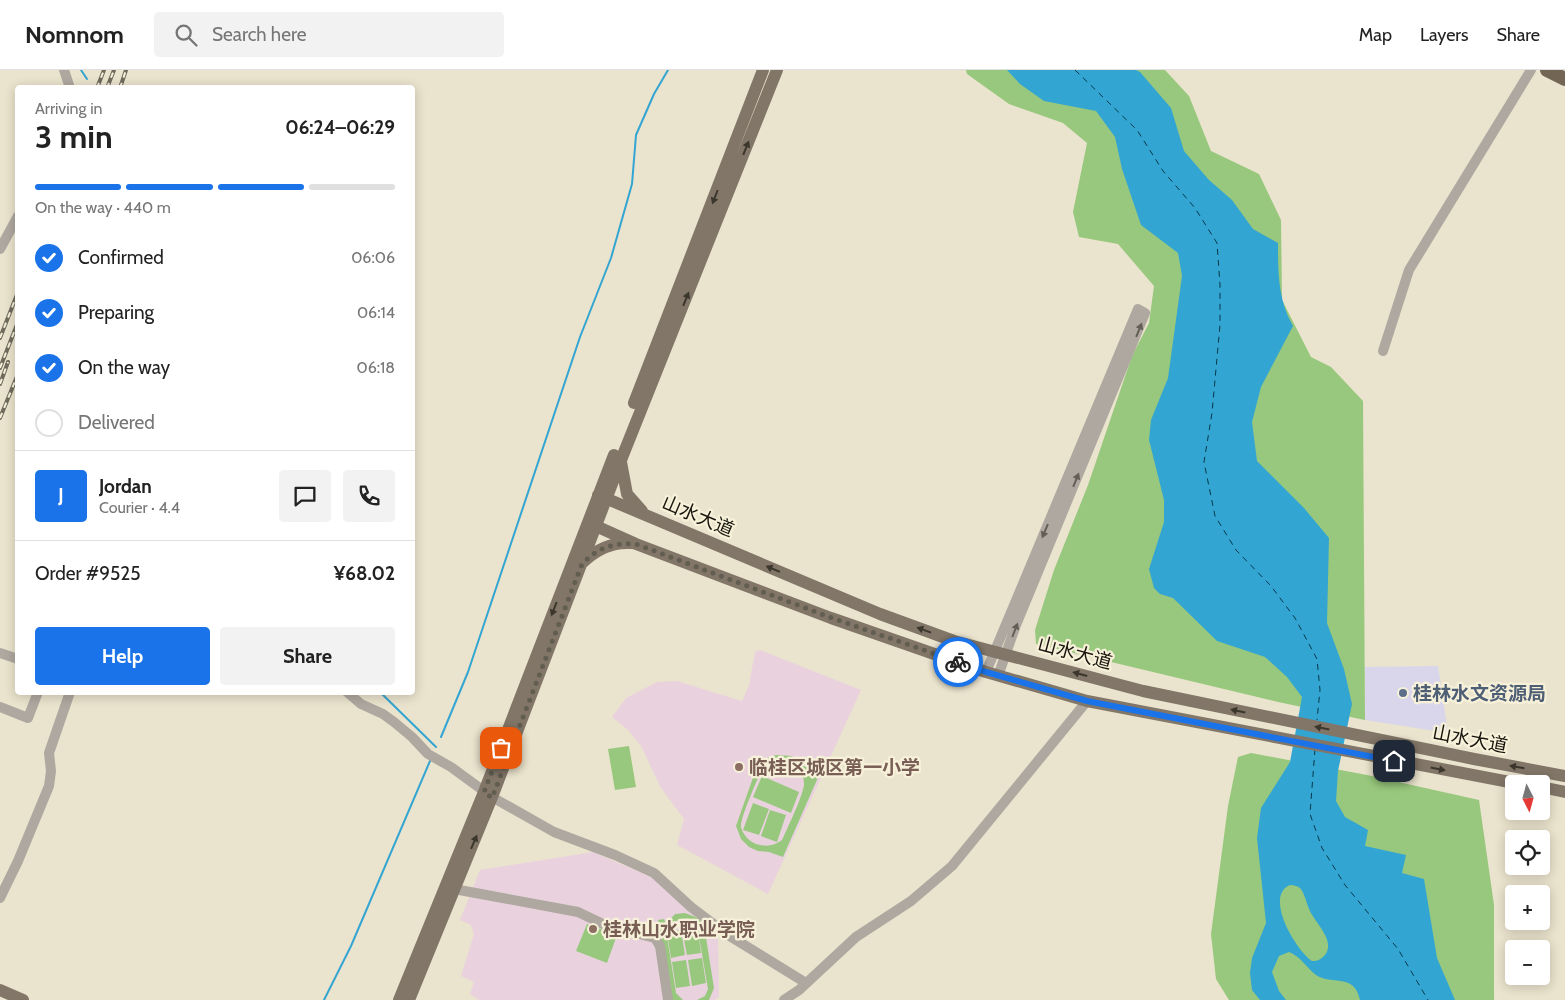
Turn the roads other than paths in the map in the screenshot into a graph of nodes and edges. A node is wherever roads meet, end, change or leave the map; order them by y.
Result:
1 (64, 70) edge
2 (764, 70) edge
3 (777, 70) edge
4 (1531, 70) edge
5 (1547, 70) edge
6 (1565, 79) edge
7 (69, 85) edge
8 (15, 222) edge
9 (0, 250) edge
10 (1383, 350) dead end
11 (621, 460) junction
12 (602, 497) junction
13 (648, 516) junction
14 (591, 525) junction
15 (636, 544) junction
16 (582, 564) junction
17 (0, 653) edge
18 (1000, 653) junction
19 (15, 658) edge
20 (992, 674) junction
21 (37, 695) edge
22 (69, 695) edge
23 (350, 695) edge
24 (1087, 701) junction
25 (0, 707) edge
26 (1565, 776) edge
27 (1505, 781) edge
28 (1550, 790) edge
29 (1565, 792) edge
30 (488, 795) junction
31 (454, 889) junction
32 (0, 898) edge
33 (806, 983) junction
34 (0, 990) edge
35 (23, 1000) edge
36 (399, 1000) edge
37 (409, 1000) edge
38 (668, 1000) edge
39 (784, 1000) edge

1 - 7 street
2 -> 12 main road
11 -> 3 main road
4 - 10 street
5 - 6 highway
8 - 9 street
11 - 12 main road
11 - 13 main road
12 - 13 main road, 山水大道
12 - 14 main road
18 -> 13 main road, 山水大道
14 - 15 main road, 山水大道
14 - 16 main road
14 -> 30 main road
15 - 16 main road
15 - 20 main road, 山水大道
16 - 30 main road
17 - 19 street
18 -> 18 street
18 - 20 street
26 -> 18 main road, 山水大道
20 - 24 main road, 山水大道
21 - 25 street
22 - 32 street
23 - 30 street
24 -> 27 main road, 山水大道
24 - 33 street
28 - 29 main road
31 -> 30 main road
30 - 33 street
30 - 36 main road
31 - 37 main road
31 - 38 street
33 - 39 street
34 - 35 main road

